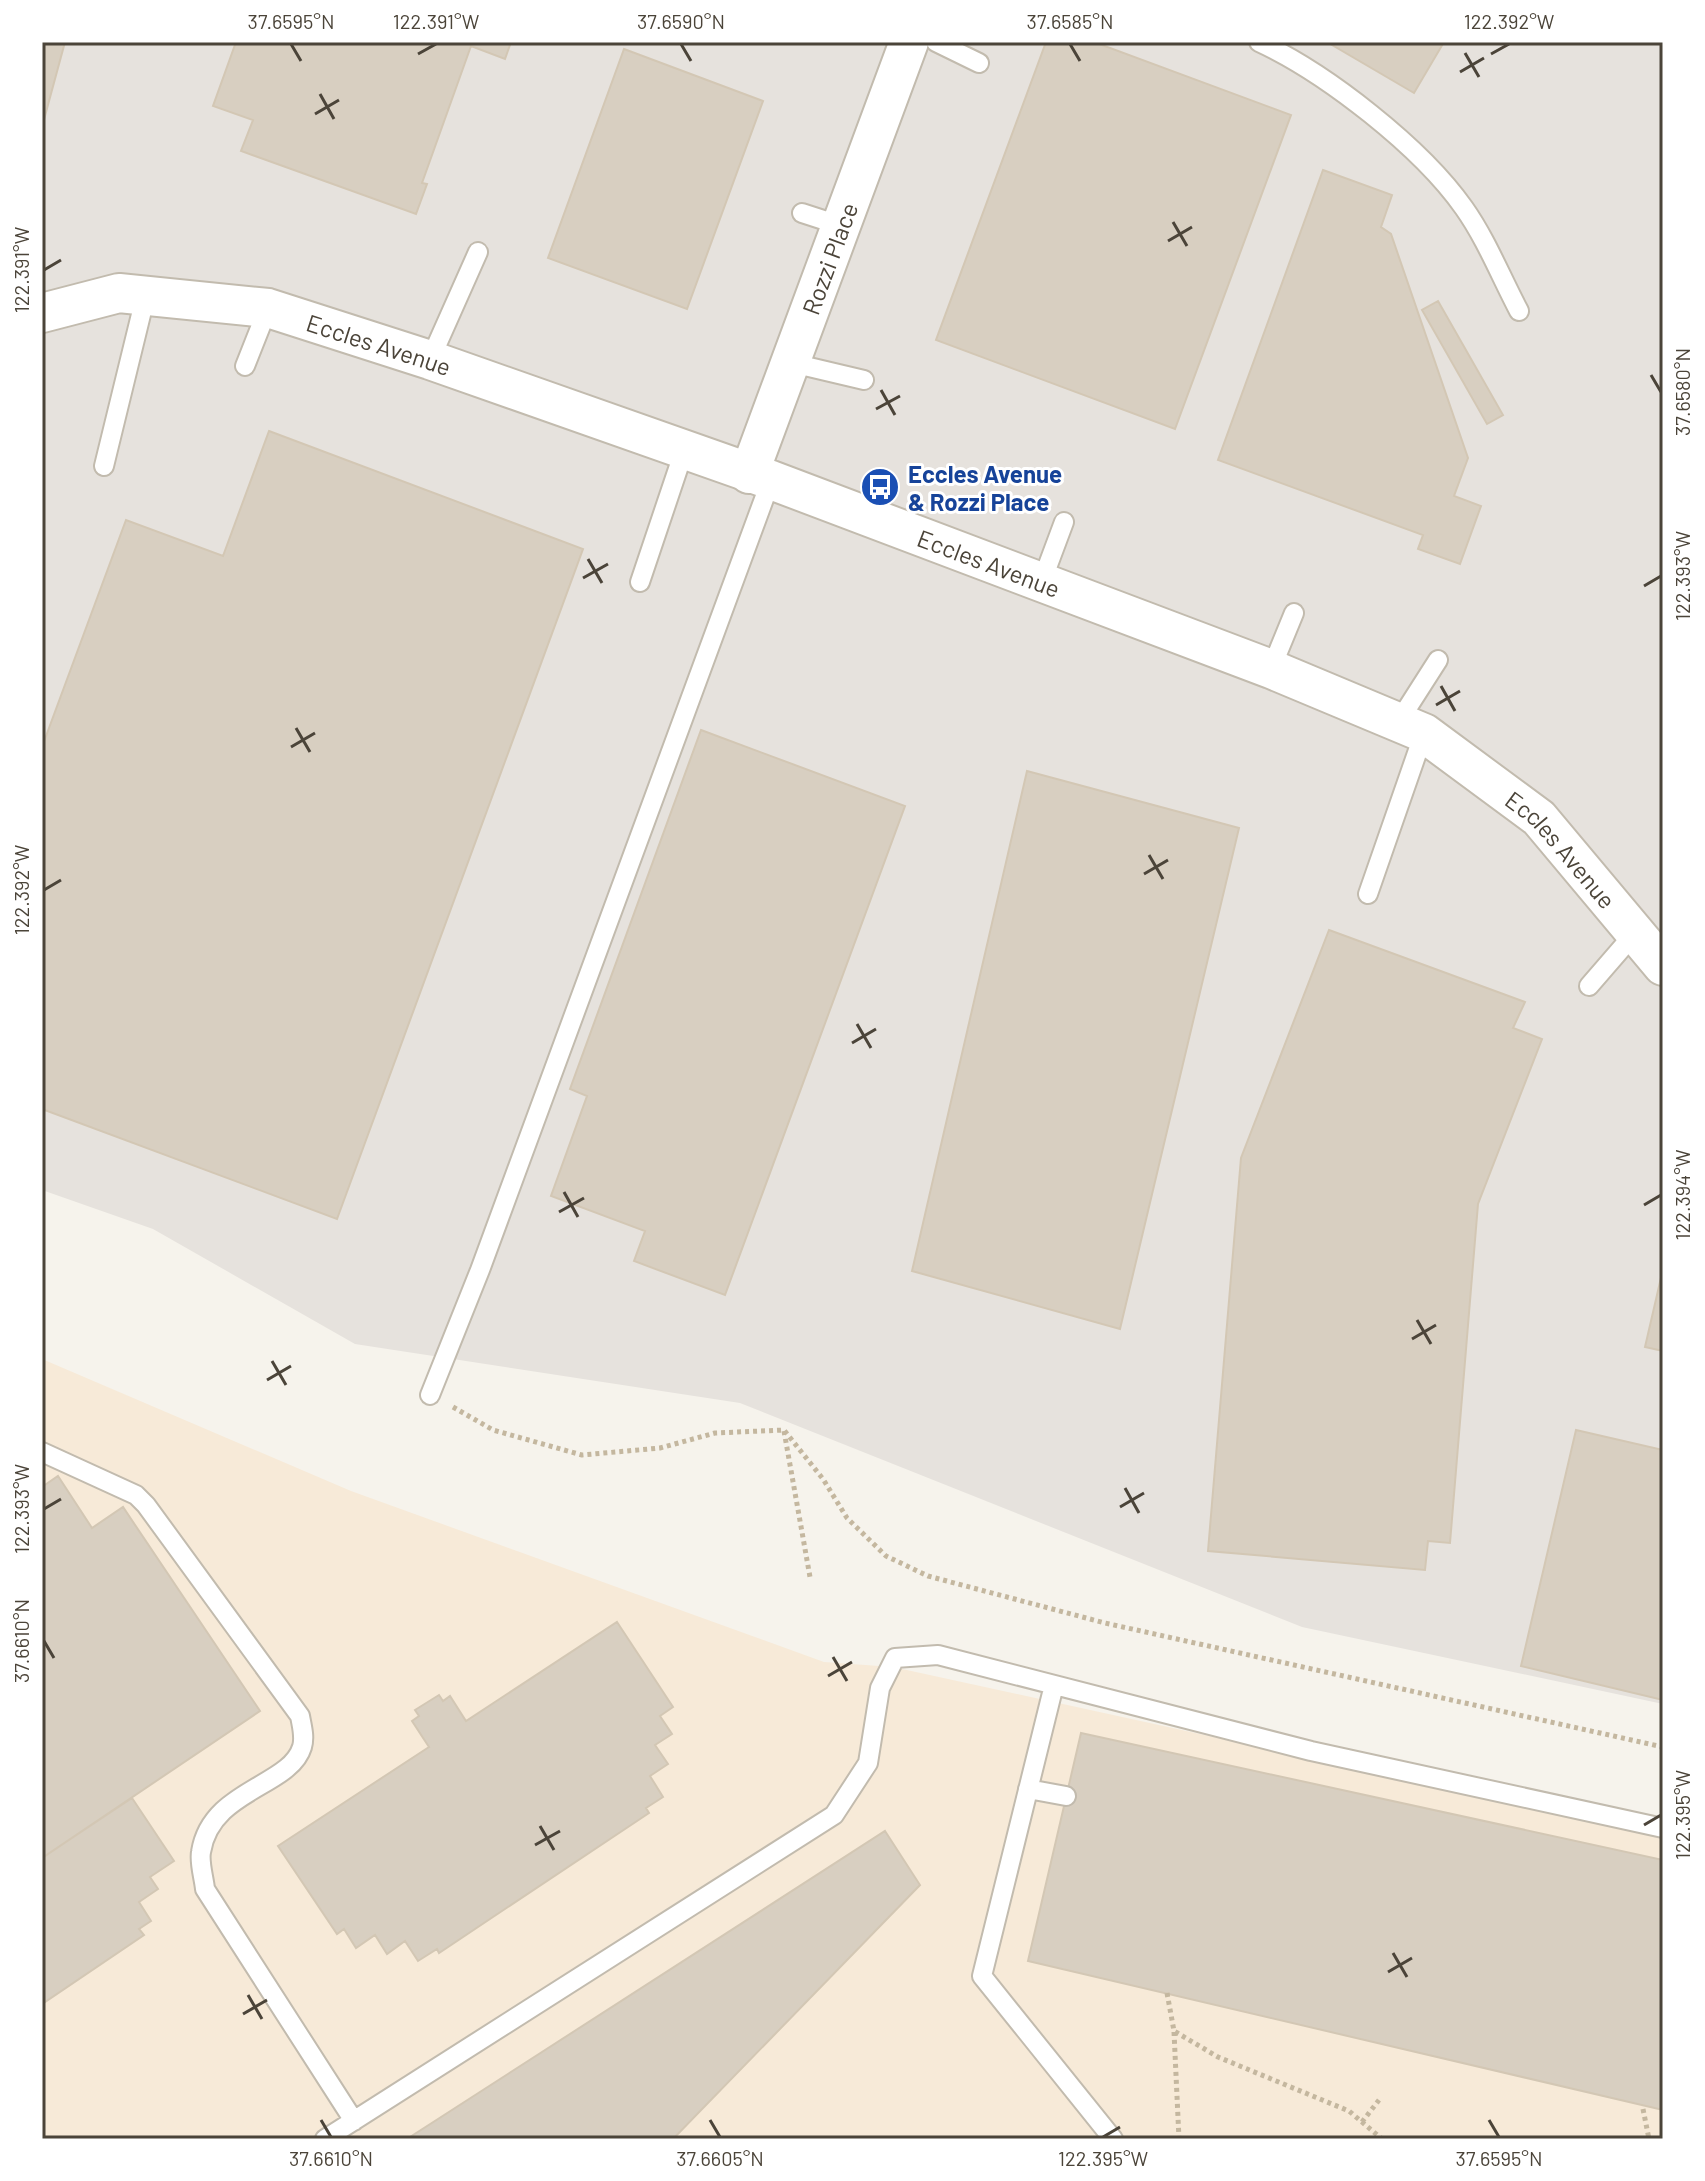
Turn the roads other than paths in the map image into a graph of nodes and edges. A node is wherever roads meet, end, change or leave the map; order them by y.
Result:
1 (909, 42) edge
2 (936, 42) edge
3 (1259, 42) edge
4 (979, 63) dead end
5 (802, 213) dead end
6 (842, 226) junction
7 (478, 252) dead end
8 (146, 294) junction
9 (268, 308) junction
10 (1519, 311) dead end
11 (42, 313) edge
12 (430, 360) junction
13 (792, 363) junction
14 (245, 366) dead end
15 (864, 380) dead end
16 (684, 451) junction
17 (104, 466) dead end
18 (760, 477) junction
19 (1064, 522) dead end
20 (1042, 581) junction
21 (640, 582) dead end
22 (1294, 613) dead end
23 (1438, 660) dead end
24 (1271, 669) junction
25 (1412, 727) junction
26 (1368, 894) dead end
27 (1634, 934) junction
28 (1663, 966) edge
29 (1589, 986) dead end
30 (430, 1395) road end
31 (42, 1452) edge
32 (1054, 1685) junction
33 (1028, 1789) junction
34 (1066, 1796) dead end
35 (1663, 1828) edge
36 (354, 2121) junction
37 (325, 2139) edge
38 (1113, 2139) edge

1 - 6 street, Rozzi Place
2 - 4 lane
3 - 10 lane
5 - 6 lane
6 - 13 street, Rozzi Place
7 - 12 lane
8 - 9 street, Eccles Avenue
8 - 11 street, Eccles Avenue
8 - 17 lane
9 - 12 street, Eccles Avenue
9 - 14 lane
12 - 16 street, Eccles Avenue
13 - 15 lane
13 - 18 street, Rozzi Place
16 - 18 street, Eccles Avenue
16 - 21 lane
18 - 20 street, Eccles Avenue
18 - 30 lane
19 - 20 lane
20 - 24 street, Eccles Avenue
22 - 24 lane
23 - 25 lane
24 - 25 street, Eccles Avenue
25 - 26 lane
25 - 27 street, Eccles Avenue
27 - 28 street, Eccles Avenue
27 - 29 lane
31 - 36 lane
32 - 33 lane
32 - 35 lane
32 - 36 lane
33 - 34 lane
33 - 38 lane
36 - 37 lane

